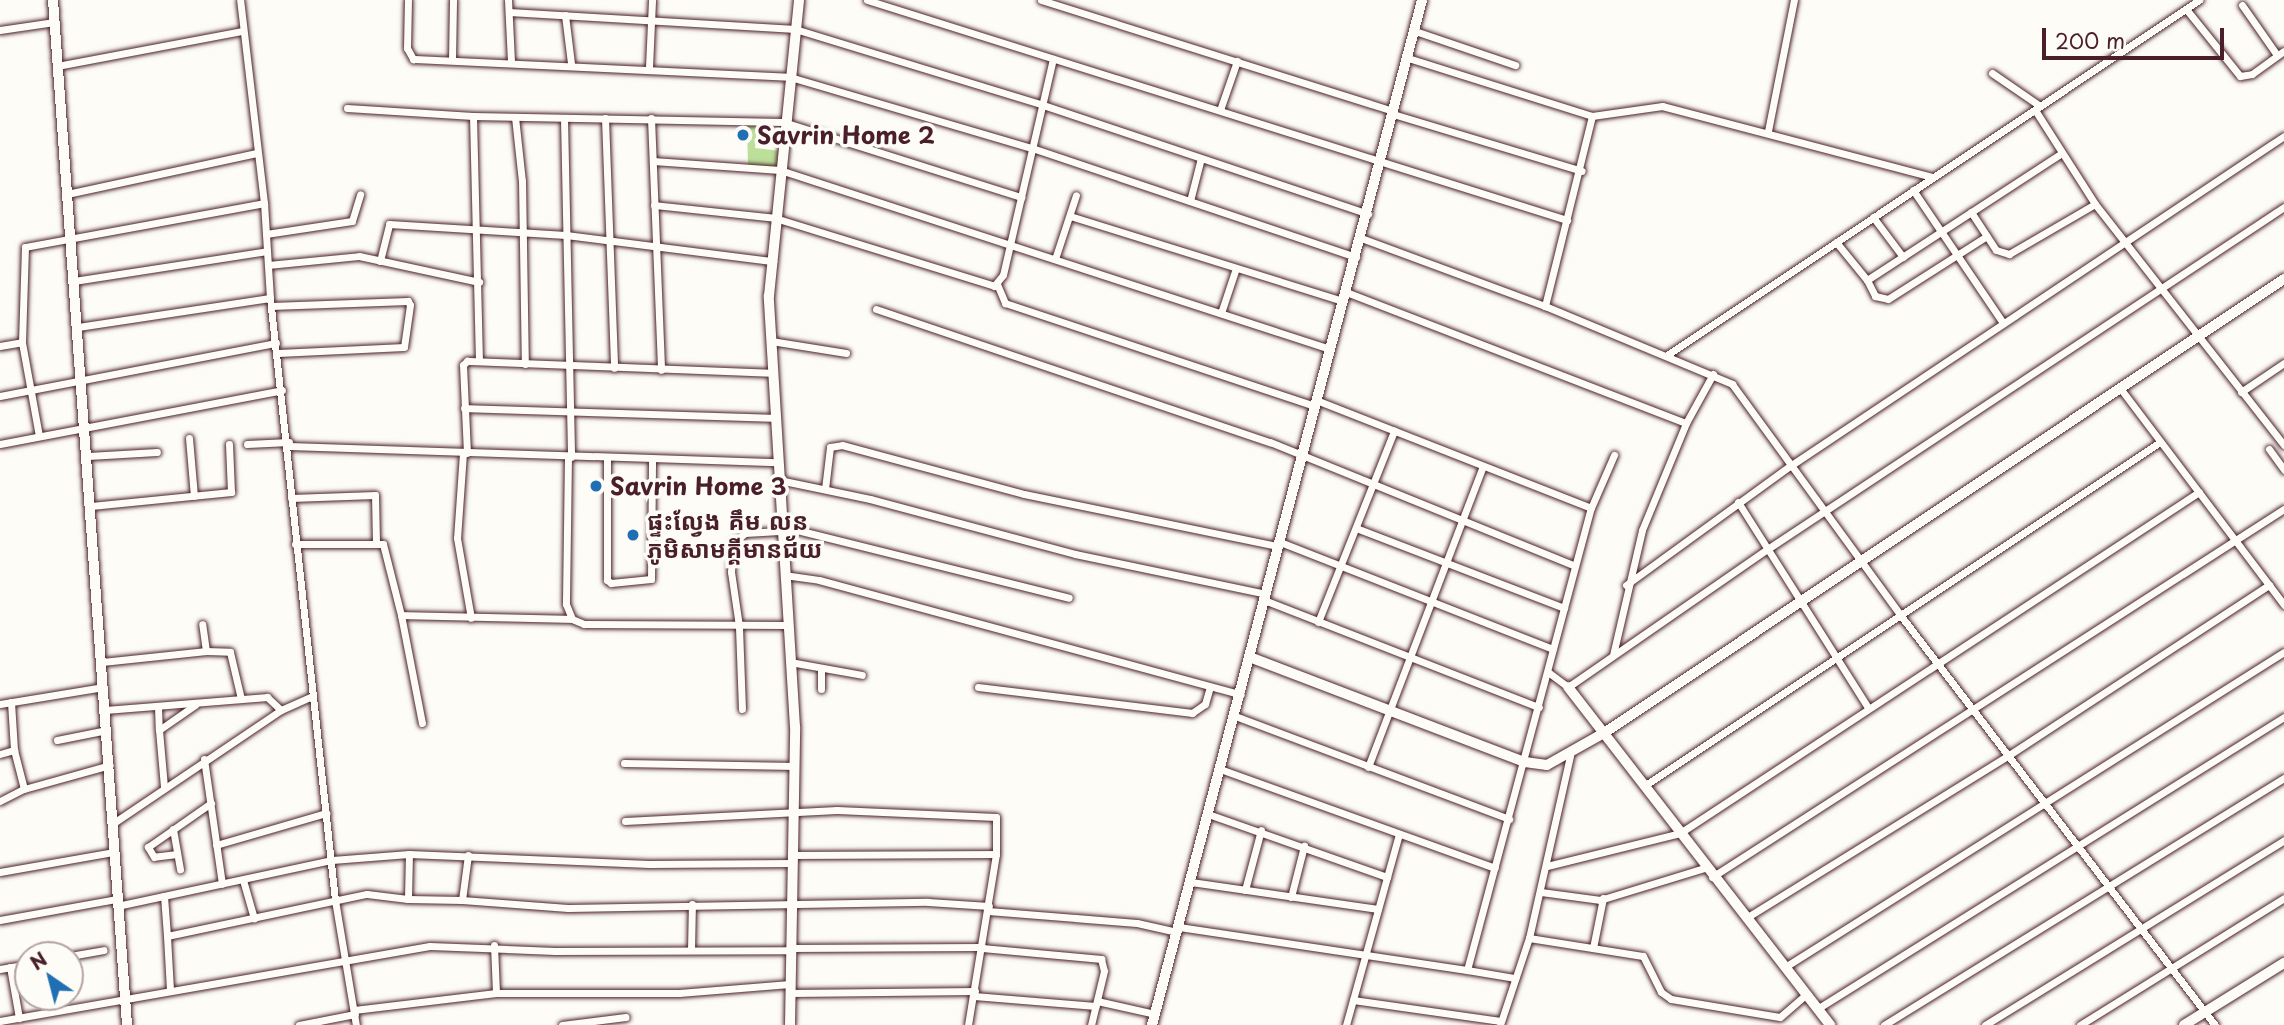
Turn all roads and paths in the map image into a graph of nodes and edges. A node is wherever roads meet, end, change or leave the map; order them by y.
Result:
1 (53, 0) edge
2 (240, 0) edge
3 (408, 0) edge
4 (453, 0) edge
5 (508, 0) edge
6 (652, 0) edge
7 (799, 0) edge
8 (867, 0) edge
9 (1041, 0) edge
10 (1422, 0) edge
11 (1794, 0) edge
12 (2199, 0) edge
13 (2242, 5) dead end
14 (2186, 9) junction
15 (509, 12) junction
16 (565, 15) junction
17 (651, 19) junction
18 (54, 22) junction
19 (795, 29) junction
20 (0, 30) edge
21 (243, 31) junction
22 (1415, 31) junction
23 (2281, 53) edge
24 (1408, 58) junction
25 (453, 59) junction
26 (1052, 59) junction
27 (511, 61) junction
28 (1237, 61) junction
29 (571, 64) junction
30 (1516, 65) dead end
31 (57, 66) junction
32 (649, 67) junction
33 (1992, 73) dead end
34 (790, 77) junction
35 (1043, 105) junction
36 (347, 108) dead end
37 (2038, 108) junction
38 (1220, 110) junction
39 (1394, 112) junction
40 (473, 116) junction
41 (1592, 116) junction
42 (515, 117) junction
43 (564, 118) junction
44 (605, 118) junction
45 (651, 118) junction
46 (783, 122) junction
47 (1768, 131) junction
48 (2284, 136) edge
49 (1032, 148) junction
50 (257, 153) junction
51 (2060, 154) junction
52 (1201, 158) junction
53 (653, 161) junction
54 (1382, 163) junction
55 (780, 170) junction
56 (1582, 171) junction
57 (1933, 177) junction
58 (1913, 190) junction
59 (67, 194) junction
60 (360, 194) dead end
61 (1076, 195) dead end
62 (1021, 197) junction
63 (1190, 201) junction
64 (264, 203) junction
65 (2095, 204) junction
66 (654, 205) junction
67 (2284, 207) edge
68 (1971, 212) junction
69 (1368, 214) junction
70 (1070, 216) junction
71 (1873, 217) junction
72 (775, 218) junction
73 (1567, 220) junction
74 (478, 231) junction
75 (1941, 231) junction
76 (523, 233) junction
77 (266, 234) junction
78 (566, 235) junction
79 (1987, 236) junction
80 (72, 237) junction
81 (1361, 238) junction
82 (612, 240) junction
83 (2125, 241) junction
84 (1836, 242) junction
85 (1010, 244) junction
86 (657, 246) junction
87 (267, 251) junction
88 (1955, 255) junction
89 (1356, 257) junction
90 (1903, 257) junction
91 (1055, 259) junction
92 (380, 261) junction
93 (773, 261) junction
94 (268, 265) junction
95 (1236, 268) junction
96 (2284, 279) edge
97 (1867, 280) junction
98 (74, 281) junction
99 (479, 282) junction
100 (997, 284) junction
101 (2165, 288) junction
102 (1344, 297) junction
103 (271, 302) junction
104 (1545, 306) junction
105 (876, 309) dead end
106 (1221, 313) junction
107 (2003, 323) junction
108 (78, 327) junction
109 (2198, 337) junction
110 (771, 341) junction
111 (22, 342) junction
112 (276, 343) junction
113 (0, 346) edge
114 (1330, 349) junction
115 (278, 353) junction
116 (846, 353) dead end
117 (1667, 355) junction
118 (479, 361) junction
119 (2284, 363) edge
120 (525, 364) junction
121 (567, 367) junction
122 (614, 368) junction
123 (661, 370) junction
124 (773, 373) junction
125 (1713, 374) junction
126 (82, 378) junction
127 (2120, 388) junction
128 (29, 390) junction
129 (282, 390) junction
130 (2241, 392) junction
131 (0, 396) edge
132 (1315, 403) junction
133 (464, 408) junction
134 (568, 412) junction
135 (775, 418) junction
136 (1686, 423) junction
137 (86, 425) junction
138 (1394, 431) junction
139 (39, 436) junction
140 (189, 438) dead end
141 (2282, 440) edge
142 (2160, 442) junction
143 (229, 443) dead end
144 (0, 444) edge
145 (247, 444) dead end
146 (289, 444) junction
147 (2269, 449) dead end
148 (157, 452) dead end
149 (465, 453) junction
150 (1302, 455) junction
151 (1614, 455) dead end
152 (88, 456) junction
153 (569, 457) junction
154 (607, 459) junction
155 (652, 461) junction
156 (777, 461) junction
157 (1483, 466) junction
158 (1790, 466) junction
159 (2284, 470) edge
160 (778, 480) junction
161 (1372, 486) junction
162 (825, 489) junction
163 (2199, 492) junction
164 (194, 496) junction
165 (291, 498) junction
166 (1738, 502) junction
167 (91, 506) junction
168 (1591, 508) junction
169 (2284, 509) edge
170 (1824, 512) junction
171 (1464, 519) junction
172 (781, 528) junction
173 (1356, 528) junction
174 (2234, 539) junction
175 (376, 542) junction
176 (295, 544) junction
177 (1279, 544) junction
178 (1769, 548) junction
179 (1861, 563) junction
180 (1446, 564) junction
181 (1575, 566) junction
182 (1340, 567) junction
183 (784, 575) junction
184 (1626, 585) junction
185 (2269, 585) junction
186 (1265, 597) junction
187 (1069, 598) dead end
188 (1431, 601) junction
189 (1801, 602) junction
190 (2284, 605) edge
191 (1564, 608) junction
192 (401, 615) junction
193 (1901, 616) junction
194 (471, 618) junction
195 (572, 619) junction
196 (1318, 622) junction
197 (202, 624) dead end
198 (788, 625) junction
199 (739, 626) junction
200 (1553, 649) junction
201 (206, 651) junction
202 (2284, 652) edge
203 (1614, 655) junction
204 (1837, 657) junction
205 (1252, 658) junction
206 (1411, 658) junction
207 (102, 662) junction
208 (790, 662) junction
209 (1939, 662) junction
210 (821, 668) junction
211 (1548, 672) junction
212 (862, 675) dead end
213 (104, 687) junction
214 (978, 687) dead end
215 (1210, 687) junction
216 (1568, 687) junction
217 (821, 689) dead end
218 (1241, 695) junction
219 (312, 696) junction
220 (241, 699) junction
221 (11, 702) junction
222 (0, 704) edge
223 (195, 705) junction
224 (158, 707) junction
225 (1539, 708) junction
226 (1868, 708) junction
227 (1972, 708) junction
228 (742, 709) dead end
229 (106, 710) junction
230 (281, 710) junction
231 (1391, 712) junction
232 (1235, 716) junction
233 (2284, 717) edge
234 (422, 723) dead end
235 (107, 730) junction
236 (159, 730) junction
237 (1604, 733) junction
238 (57, 740) dead end
239 (14, 750) junction
240 (0, 754) edge
241 (2009, 755) junction
242 (1570, 756) junction
243 (204, 759) junction
244 (624, 762) dead end
245 (1525, 762) junction
246 (110, 765) junction
247 (795, 766) junction
248 (1368, 767) junction
249 (1220, 769) junction
250 (2284, 778) edge
251 (1644, 786) junction
252 (164, 787) junction
253 (24, 789) junction
254 (0, 801) edge
255 (211, 803) junction
256 (2047, 803) junction
257 (794, 812) junction
258 (326, 813) junction
259 (1209, 814) junction
260 (1509, 819) junction
261 (625, 821) dead end
262 (112, 824) junction
263 (173, 830) junction
264 (1261, 830) junction
265 (1680, 833) junction
266 (1398, 834) junction
267 (2284, 840) edge
268 (216, 845) junction
269 (1304, 846) junction
270 (2079, 847) junction
271 (114, 852) junction
272 (177, 853) junction
273 (409, 854) junction
274 (996, 854) junction
275 (468, 855) junction
276 (793, 859) junction
277 (332, 860) junction
278 (1547, 866) junction
279 (1495, 868) junction
280 (180, 869) dead end
281 (0, 872) edge
282 (1710, 872) junction
283 (1387, 877) junction
284 (243, 880) junction
285 (1191, 882) junction
286 (222, 884) junction
287 (2110, 889) junction
288 (1245, 890) junction
289 (1541, 892) junction
290 (164, 896) junction
291 (1291, 897) junction
292 (1604, 898) junction
293 (2284, 898) edge
294 (408, 899) junction
295 (335, 900) junction
296 (462, 900) junction
297 (117, 902) junction
298 (792, 903) junction
299 (692, 904) junction
300 (989, 909) junction
301 (1378, 909) junction
302 (254, 918) junction
303 (1746, 918) junction
304 (0, 920) edge
305 (1178, 930) junction
306 (2140, 931) junction
307 (167, 936) junction
308 (1529, 938) junction
309 (494, 946) junction
310 (982, 947) junction
311 (1593, 948) junction
312 (791, 949) junction
313 (103, 950) dead end
314 (691, 950) junction
315 (84, 953) edge
316 (346, 957) junction
317 (1366, 957) junction
318 (2284, 963) edge
319 (14, 966) edge
320 (10, 967) junction
321 (1785, 967) junction
322 (2173, 968) junction
323 (0, 969) edge
324 (1467, 970) junction
325 (1515, 978) junction
326 (790, 988) junction
327 (170, 990) junction
328 (496, 993) junction
329 (975, 994) junction
330 (1806, 994) junction
331 (126, 997) junction
332 (1353, 1000) junction
333 (1096, 1004) junction
334 (1817, 1009) junction
335 (354, 1012) junction
336 (2205, 1012) junction
337 (1155, 1014) junction
338 (626, 1017) dead end
339 (19, 1018) junction
340 (0, 1021) edge
341 (1501, 1023) edge
342 (127, 1025) edge
343 (299, 1025) edge
344 (356, 1025) edge
345 (562, 1025) edge
346 (790, 1025) edge
347 (968, 1025) edge
348 (1091, 1025) edge
349 (1152, 1025) edge
350 (1346, 1025) edge
351 (1830, 1025) edge
352 (1884, 1025) edge
353 (1985, 1025) edge
354 (2080, 1025) edge
355 (2184, 1025) edge
356 (2215, 1025) edge

1 - 18 street
2 - 21 street
3 - 25 street
4 - 25 street
5 - 15 street
6 - 17 street
7 - 19 street
8 - 26 street
9 - 28 street
10 - 22 street
11 - 47 street
12 - 14 street
13 - 23 street
14 - 23 street
14 - 37 street
15 - 16 street
15 - 27 street
16 - 17 street
16 - 29 street
17 - 19 street
17 - 32 street
18 - 20 street
18 - 31 street
19 - 34 street
19 - 35 street
21 - 31 street
21 - 50 street
22 - 24 street
22 - 30 street
24 - 39 street
24 - 41 street
25 - 27 street
26 - 35 street
26 - 38 street
27 - 29 street
28 - 38 street
28 - 39 street
29 - 32 street
31 - 59 street
32 - 34 street
33 - 37 street
34 - 46 street
34 - 49 street
35 - 49 street
35 - 52 street
36 - 40 street
37 - 51 street
37 - 57 street
38 - 54 street
39 - 54 street
39 - 56 street
40 - 42 street
40 - 74 street
41 - 47 street
41 - 56 street
42 - 43 street
42 - 76 street
43 - 44 street
43 - 78 street
44 - 45 street
44 - 82 street
45 - 46 street
45 - 53 street
46 - 55 street
46 - 62 street
47 - 57 street
48 - 83 street
49 - 62 street
49 - 63 street
50 - 59 street
50 - 64 street
51 - 65 street
51 - 68 street
52 - 63 street
52 - 69 street
53 - 55 street
53 - 66 street
54 - 69 street
54 - 73 street
55 - 72 street
55 - 85 street
56 - 73 street
57 - 58 street
58 - 71 street
58 - 75 street
59 - 80 street
60 - 77 street
61 - 70 street
62 - 85 street
63 - 89 street
64 - 77 street
64 - 80 street
65 - 79 street
65 - 83 street
66 - 72 street
66 - 86 street
67 - 101 street
68 - 75 street
68 - 79 street
69 - 81 street
70 - 91 street
70 - 95 street
71 - 84 street
71 - 90 street
72 - 93 street
72 - 100 street
73 - 104 street
74 - 76 street
74 - 92 street
74 - 99 street
75 - 88 street
75 - 90 street
76 - 78 street
76 - 120 street
77 - 87 street
78 - 82 street
78 - 121 street
79 - 88 street
80 - 98 street
80 - 111 street
81 - 89 street
81 - 104 street
82 - 86 street
82 - 122 street
83 - 101 street
83 - 107 street
84 - 97 street
84 - 117 street
85 - 91 street
85 - 100 street
86 - 93 street
86 - 123 street
87 - 94 street
87 - 98 street
88 - 97 street
88 - 107 street
89 - 102 street
90 - 97 street
91 - 106 street
92 - 94 street
92 - 99 street
93 - 110 street
94 - 103 street
95 - 102 street
95 - 106 street
96 - 109 street
98 - 108 street
99 - 118 street
100 - 132 street
101 - 109 street
101 - 170 street
102 - 114 street
102 - 136 street
103 - 108 street
103 - 112 street
103 - 115 street
104 - 117 street
105 - 150 street
106 - 114 street
107 - 158 street
108 - 126 street
109 - 127 street
109 - 130 street
110 - 116 street
110 - 124 street
111 - 113 street
111 - 128 street
112 - 115 street
112 - 126 street
114 - 132 street
115 - 129 street
117 - 125 street
118 - 120 street
118 - 133 street
119 - 130 street
120 - 121 street
121 - 122 street
121 - 134 street
122 - 123 street
123 - 124 street
124 - 135 street
125 - 136 street
125 - 158 street
126 - 128 street
126 - 137 street
127 - 142 street
127 - 179 street
128 - 131 street
128 - 139 street
129 - 137 street
129 - 146 street
130 - 141 street
132 - 138 street
132 - 150 street
133 - 134 street
133 - 149 street
134 - 135 street
134 - 153 street
135 - 156 street
136 - 184 street
137 - 139 street
137 - 152 street
138 - 157 street
138 - 161 street
139 - 144 street
140 - 164 street
142 - 163 street
142 - 193 street
143 - 164 street
145 - 146 street
146 - 149 street
146 - 165 street
147 - 159 street
148 - 152 street
149 - 153 street
149 - 194 street
150 - 161 street
150 - 177 street
151 - 168 street
152 - 167 street
153 - 154 street
153 - 195 street
154 - 155 street
154 - 155 street
155 - 156 street
156 - 160 street
157 - 168 street
157 - 171 street
158 - 166 street
158 - 170 street
160 - 162 street
160 - 172 street
161 - 171 street
161 - 173 street
162 - 177 street
162 - 186 street
163 - 174 street
163 - 209 street
164 - 167 street
165 - 175 street
165 - 176 street
166 - 178 street
166 - 184 street
167 - 207 street
168 - 181 street
169 - 174 street
170 - 178 street
170 - 179 street
171 - 180 street
171 - 181 street
172 - 183 street
172 - 187 street
172 - 199 street
173 - 180 street
173 - 182 street
174 - 185 street
174 - 227 street
175 - 176 street
175 - 192 street
176 - 219 street
177 - 182 street
177 - 186 street
178 - 189 street
178 - 203 street
179 - 189 street
179 - 193 street
180 - 188 street
180 - 191 street
181 - 191 street
182 - 188 street
182 - 196 street
183 - 198 street
183 - 215 street
184 - 203 street
185 - 190 street
185 - 241 street
186 - 196 street
186 - 205 street
188 - 200 street
188 - 206 street
189 - 204 street
189 - 237 street
191 - 200 street
192 - 194 street
192 - 234 street
193 - 204 street
193 - 209 street
194 - 195 street
195 - 199 street
196 - 206 street
197 - 201 street
198 - 199 street
198 - 208 street
199 - 228 street
200 - 211 street
201 - 207 street
201 - 220 street
202 - 256 street
203 - 216 street
204 - 226 street
204 - 251 street
205 - 218 street
205 - 231 street
206 - 225 street
206 - 231 street
207 - 213 street
208 - 210 street
208 - 247 street
209 - 226 street
209 - 227 street
210 - 212 street
210 - 217 street
211 - 216 street
211 - 225 street
213 - 221 street
213 - 229 street
214 - 215 street
215 - 218 street
216 - 237 street
218 - 232 street
219 - 230 street
219 - 258 street
220 - 223 street
220 - 230 street
221 - 222 street
221 - 239 street
223 - 224 street
223 - 236 street
224 - 229 street
224 - 236 street
225 - 245 street
226 - 265 street
227 - 241 street
227 - 282 street
229 - 235 street
230 - 243 street
231 - 245 street
231 - 248 street
232 - 248 street
232 - 249 street
233 - 270 street
235 - 238 street
235 - 246 street
236 - 252 street
237 - 242 street
237 - 251 street
239 - 240 street
239 - 253 street
241 - 256 street
241 - 303 street
242 - 245 street
242 - 278 street
243 - 252 street
243 - 255 street
244 - 247 street
245 - 260 street
246 - 253 street
246 - 262 street
247 - 257 street
248 - 260 street
249 - 259 street
249 - 266 street
250 - 287 street
251 - 265 street
252 - 262 street
253 - 254 street
255 - 263 street
255 - 268 street
256 - 270 street
256 - 321 street
257 - 261 street
257 - 274 street
257 - 276 street
258 - 268 street
258 - 277 street
259 - 264 street
259 - 285 street
260 - 279 street
262 - 271 street
263 - 272 street
263 - 272 street
264 - 269 street
264 - 288 street
265 - 278 street
265 - 282 street
266 - 279 street
266 - 283 street
267 - 306 street
268 - 286 street
269 - 283 street
269 - 291 street
270 - 287 street
270 - 334 street
271 - 281 street
271 - 297 street
272 - 280 street
273 - 275 street
273 - 277 street
273 - 294 street
274 - 276 street
274 - 300 street
275 - 276 street
275 - 296 street
276 - 298 street
277 - 284 street
277 - 295 street
278 - 289 street
279 - 324 street
282 - 292 street
282 - 303 street
283 - 301 street
284 - 286 street
284 - 302 street
285 - 288 street
285 - 305 street
286 - 290 street
287 - 306 street
287 - 352 street
288 - 291 street
289 - 292 street
289 - 308 street
290 - 297 street
290 - 307 street
291 - 301 street
292 - 311 street
293 - 322 street
294 - 295 street
294 - 296 street
295 - 302 street
295 - 316 street
296 - 299 street
297 - 304 street
297 - 331 street
298 - 299 street
298 - 300 street
298 - 312 street
299 - 314 street
300 - 305 street
300 - 310 street
301 - 317 street
302 - 307 street
303 - 321 street
305 - 317 street
305 - 337 street
306 - 322 street
306 - 353 street
307 - 327 street
308 - 311 street
308 - 325 street
309 - 314 street
309 - 316 street
309 - 328 street
310 - 312 street
310 - 329 street
310 - 333 street
311 - 330 street
312 - 314 street
312 - 326 street
313 - 315 street
316 - 327 street
316 - 335 street
317 - 324 street
317 - 332 street
318 - 336 street
319 - 320 street
320 - 323 street
320 - 339 street
321 - 330 street
322 - 336 street
322 - 354 street
324 - 325 street
325 - 341 street
326 - 328 street
326 - 329 street
326 - 346 street
327 - 331 street
328 - 335 street
329 - 333 street
329 - 347 street
330 - 334 street
331 - 339 street
331 - 342 street
332 - 341 street
332 - 350 street
333 - 337 street
333 - 348 street
334 - 351 street
335 - 343 street
335 - 344 street
336 - 355 street
336 - 356 street
337 - 349 street
338 - 345 street
339 - 340 street

